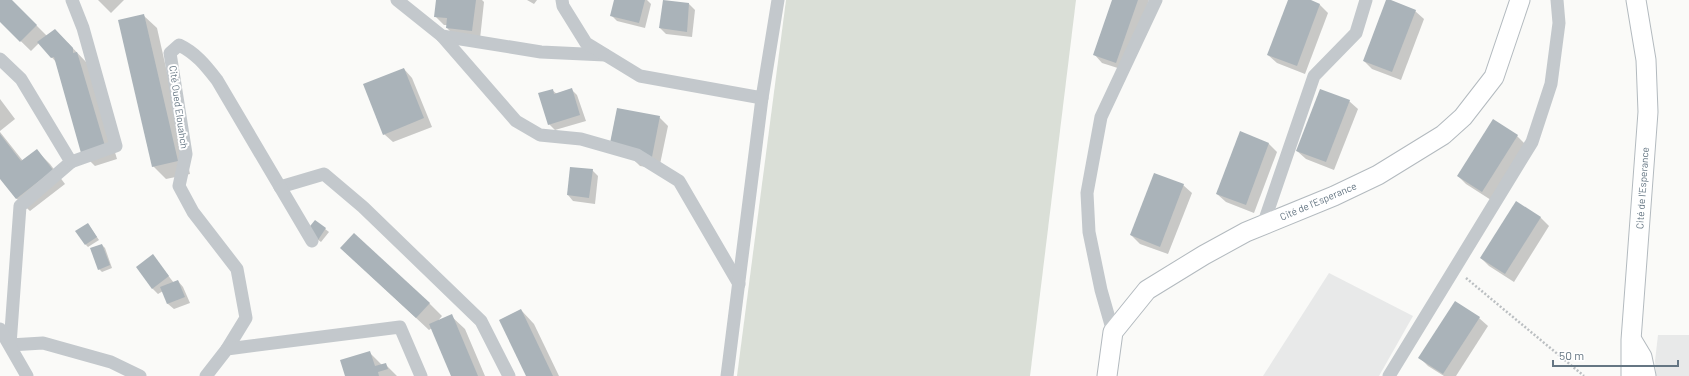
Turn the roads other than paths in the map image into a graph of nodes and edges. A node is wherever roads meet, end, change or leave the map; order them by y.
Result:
1 (72, 0) edge
2 (397, 0) edge
3 (562, 0) edge
4 (778, 0) edge
5 (1156, 0) edge
6 (1366, 0) edge
7 (1520, 0) edge
8 (1556, 0) edge
9 (1636, 0) edge
10 (442, 36) junction
11 (607, 55) junction
12 (0, 59) edge
13 (762, 98) junction
14 (71, 162) junction
15 (280, 187) junction
16 (1263, 225) junction
17 (312, 241) dead end
18 (738, 284) junction
19 (0, 329) edge
20 (1112, 332) junction
21 (1631, 340) junction
22 (10, 345) junction
23 (227, 349) junction
24 (27, 376) edge
25 (140, 376) edge
26 (206, 376) edge
27 (421, 376) edge
28 (509, 376) edge
29 (727, 376) edge
30 (1107, 376) edge
31 (1389, 376) edge
32 (1618, 376) edge
33 (1631, 376) edge
34 (1646, 376) edge

1 - 14 street
2 - 10 street
3 - 11 street
4 - 13 street
5 - 20 street
6 - 16 street, Cité de l'Esperance
7 - 16 main road, Cité de l'Esperance
8 - 31 street
9 - 21 main road, Cité de l'Esperance
10 - 11 street
10 - 18 street
11 - 13 street
12 - 14 street
13 - 18 street
14 - 22 street
15 - 17 street, Cité Oued Elouahch
15 - 23 street, Cité Oued Elouahch
15 - 28 street
16 - 20 main road, Cité de l'Esperance
18 - 29 street
19 - 22 street
20 - 30 main road
21 - 32 main road
21 - 33 main road, Cité de l'Esperance
21 - 34 main road
22 - 24 street
22 - 25 street
23 - 26 street, Cité Oued Elouahch
23 - 27 street

